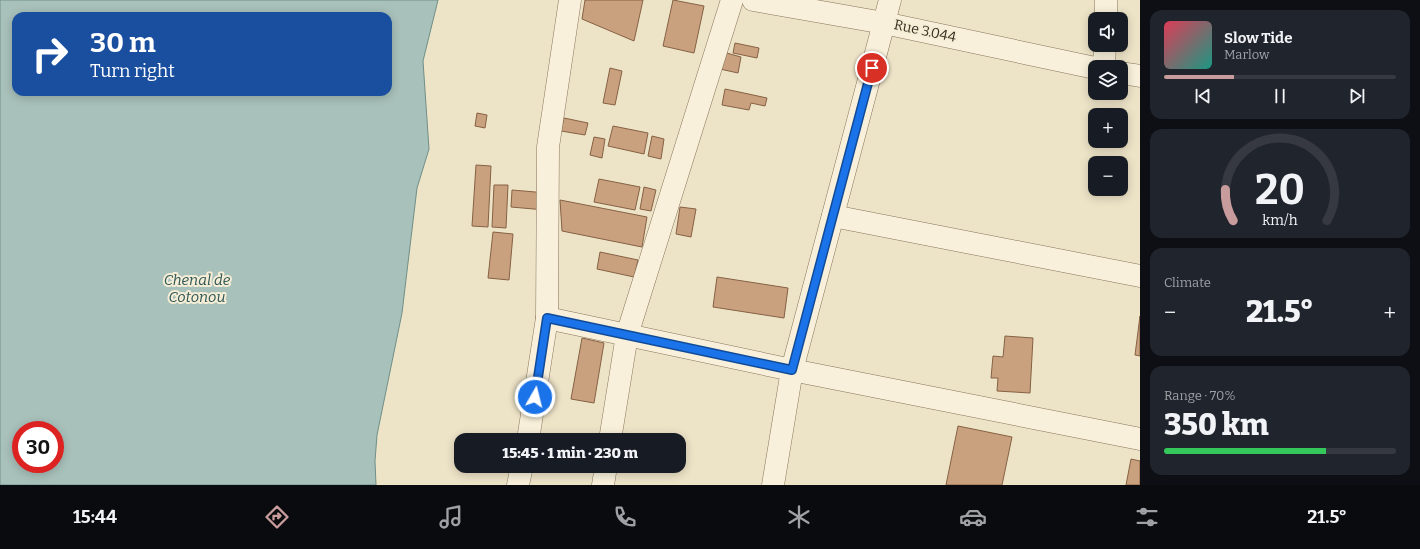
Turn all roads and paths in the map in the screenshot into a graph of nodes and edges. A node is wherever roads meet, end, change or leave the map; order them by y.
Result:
1 (570, 0) edge
2 (732, 0) edge
3 (753, 0) edge
4 (890, 0) edge
5 (1106, 0) edge
6 (1106, 12) edge
7 (884, 23) junction
8 (1088, 67) edge
9 (1128, 74) edge
10 (1140, 76) edge
11 (833, 216) junction
12 (1140, 276) edge
13 (547, 318) junction
14 (627, 335) junction
15 (792, 370) junction
16 (529, 433) edge
17 (611, 433) edge
18 (1140, 439) edge
19 (521, 473) edge
20 (605, 473) edge
21 (518, 485) edge
22 (603, 485) edge
23 (773, 485) edge

1 - 13 street
2 - 14 street
3 - 7 street, Rue 3.044
4 - 7 street
5 - 6 street
7 - 8 street, Rue 3.044
7 - 11 street
9 - 10 street
11 - 12 street
11 - 15 street
13 - 14 street
13 - 16 street
14 - 15 street
14 - 17 street
15 - 18 street
15 - 23 street
19 - 21 street
20 - 22 street

